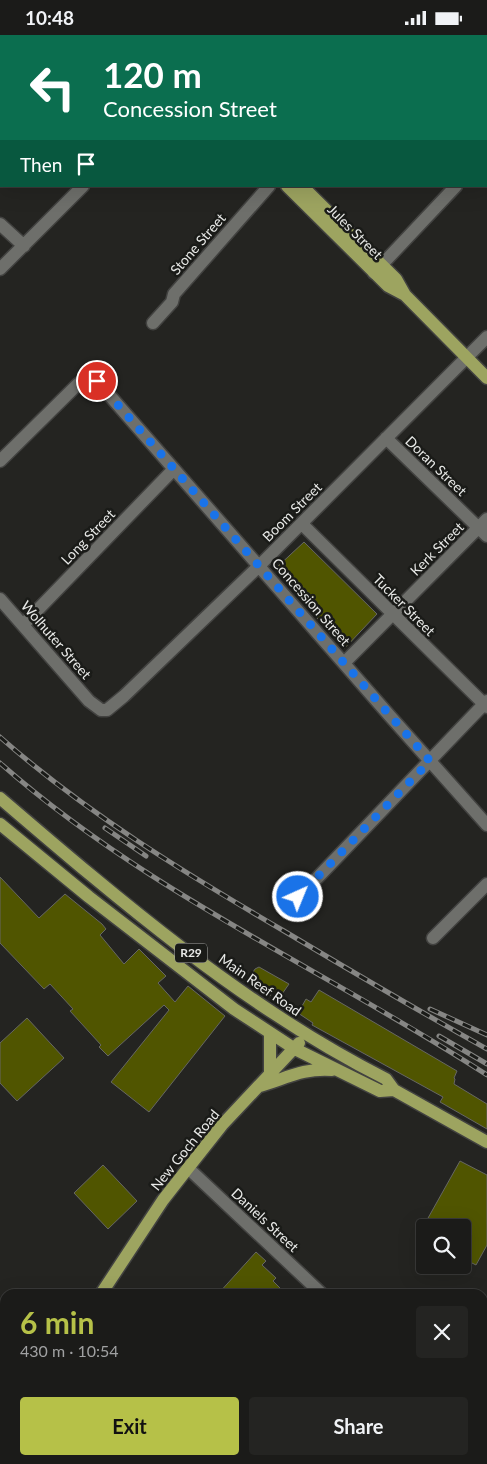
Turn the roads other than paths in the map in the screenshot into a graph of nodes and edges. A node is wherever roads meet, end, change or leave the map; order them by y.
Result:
1 (82, 187) edge
2 (268, 187) edge
3 (288, 187) edge
4 (303, 187) edge
5 (455, 187) edge
6 (0, 224) edge
7 (24, 246) junction
8 (0, 269) edge
9 (378, 269) junction
10 (153, 323) dead end
11 (487, 337) edge
12 (467, 358) junction
13 (487, 378) edge
14 (386, 438) junction
15 (0, 461) edge
16 (174, 469) junction
17 (302, 524) junction
18 (484, 528) edge
19 (259, 566) junction
20 (0, 599) edge
21 (392, 615) junction
22 (22, 625) junction
23 (344, 663) junction
24 (89, 701) joint
25 (486, 704) edge
26 (430, 761) junction
27 (0, 798) edge
28 (0, 824) edge
29 (487, 825) edge
30 (487, 884) edge
31 (298, 897) dead end
32 (433, 938) dead end
33 (270, 1034) junction
34 (306, 1036) junction
35 (295, 1049) junction
36 (340, 1071) junction
37 (270, 1074) junction
38 (259, 1087) junction
39 (394, 1090) junction
40 (487, 1142) edge
41 (188, 1168) junction
42 (105, 1289) edge
43 (317, 1289) edge

1 - 7 street
2 - 10 street, Stone Street
3 - 9 main road, Jules Street
4 - 9 main road, Jules Street
5 - 9 street
6 - 7 street
7 - 8 street
9 - 12 main road, Jules Street
11 - 12 street, Boom Street
12 - 13 main road, Jules Street
12 - 14 street, Boom Street
14 - 17 street, Boom Street
14 - 18 street, Doran Street
15 - 16 street, Concession Street
16 - 19 street, Concession Street
16 - 22 street, Long Street
17 - 19 street, Boom Street
17 - 21 street, Tucker Street
18 - 21 street, Kerk Street
19 - 23 street, Concession Street
19 - 24 street, Boom Street
20 - 22 street, Wolhuter Street
21 - 23 street, Kerk Street
21 - 25 street, Tucker Street
22 - 24 street, Wolhuter Street
23 - 26 street, Concession Street
25 - 26 street
26 - 29 street, Concession Street
26 - 31 street
27 - 34 main road, Main Reef Road / R29
28 - 33 main road, Main Reef Road / R29
30 - 32 street
33 - 35 main road, Main Reef Road / R29
33 - 37 main road
34 - 35 main road, New Goch Road
34 - 39 main road, Main Reef Road / R29
35 - 36 main road, Main Reef Road / R29
35 - 37 main road, New Goch Road
36 - 38 main road
36 - 39 main road, Main Reef Road / R29
37 - 38 main road, New Goch Road
38 - 41 main road, New Goch Road
39 - 40 main road, Main Reef Road / R29
41 - 42 main road, New Goch Road
41 - 43 street, Daniels Street

